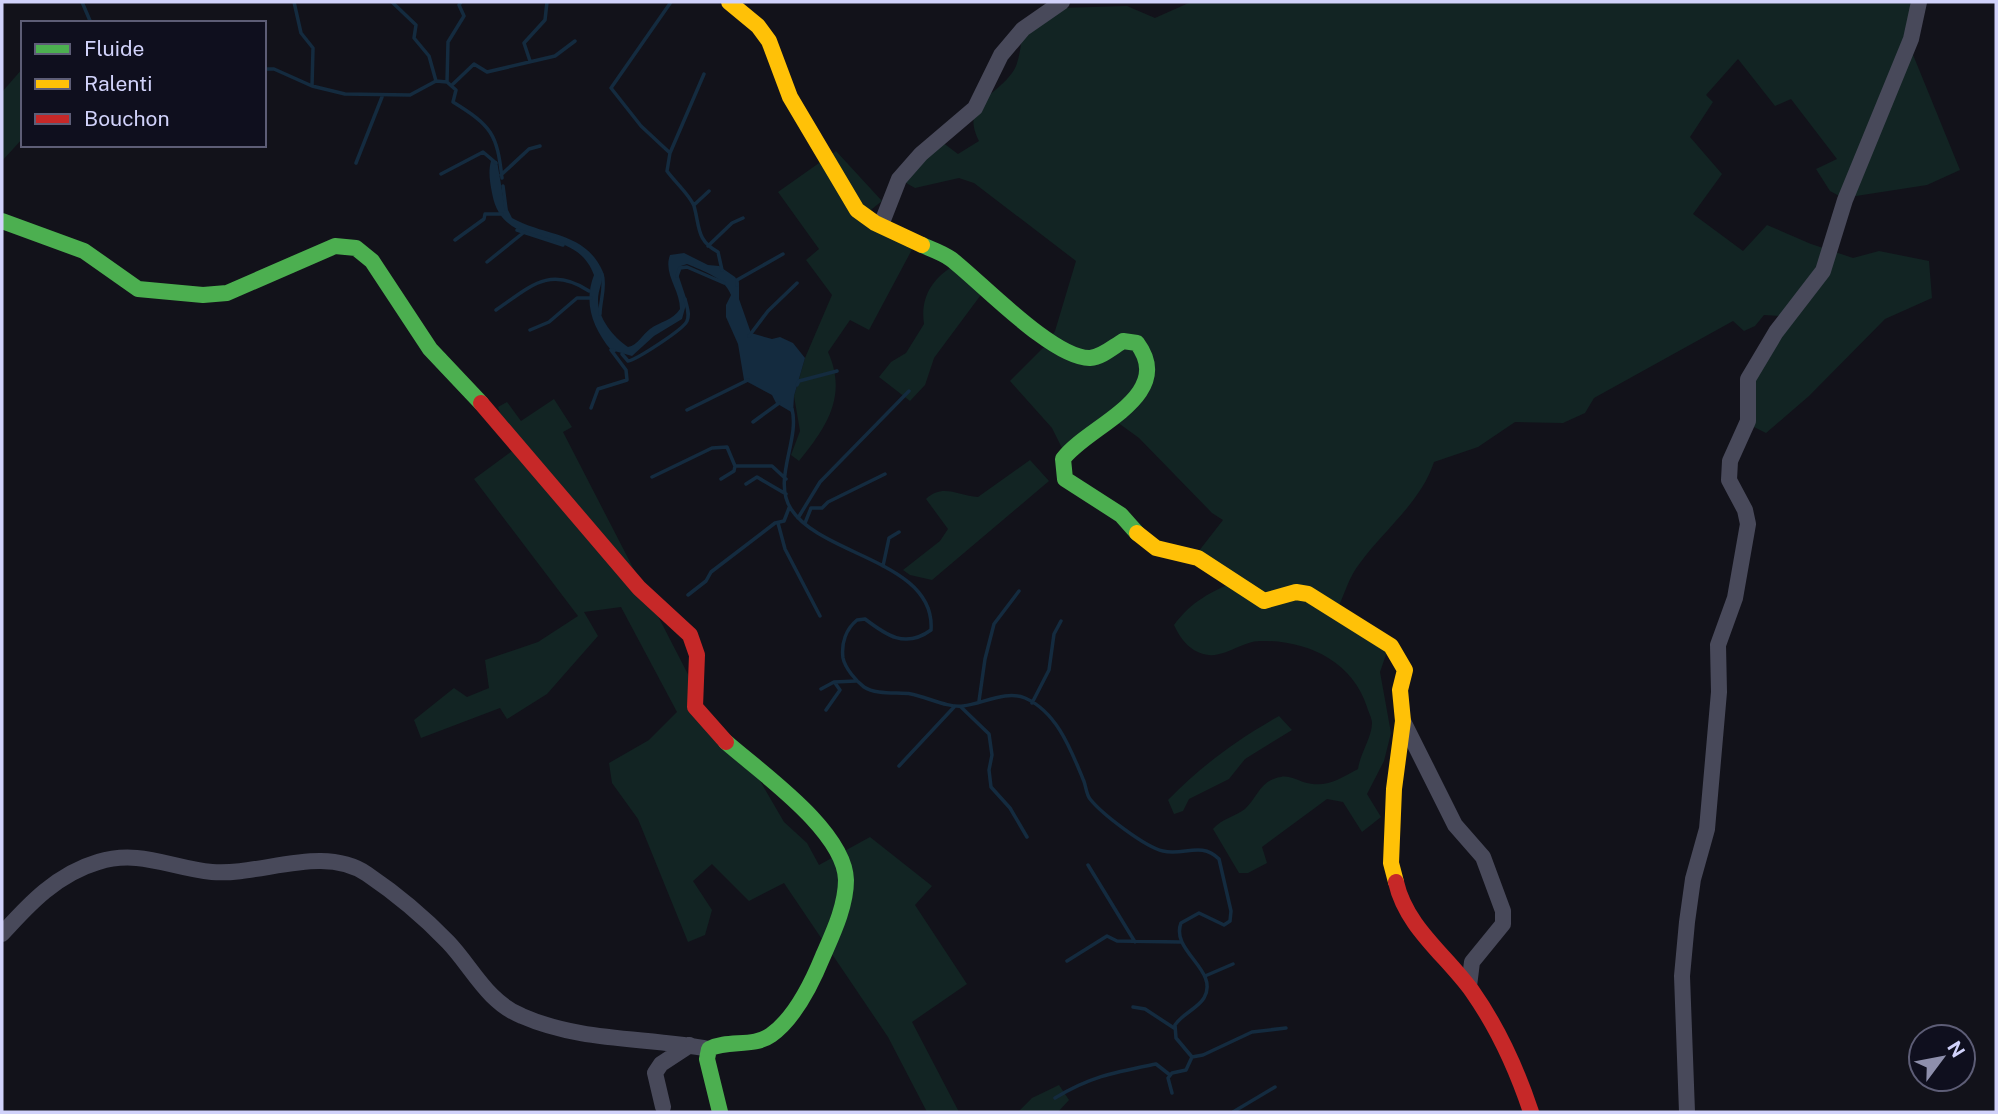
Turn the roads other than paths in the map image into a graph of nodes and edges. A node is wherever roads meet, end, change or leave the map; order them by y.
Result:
1 (729, 2) edge
2 (1062, 2) edge
3 (1919, 2) edge
4 (2, 220) edge
5 (881, 225) junction
6 (1403, 721) junction
7 (2, 934) edge
8 (1469, 986) junction
9 (690, 1045) junction
10 (709, 1049) junction
11 (663, 1107) dead end
12 (720, 1112) edge
13 (1531, 1112) edge
14 (1687, 1112) edge

1 - 5 street
2 - 5 street
3 - 14 street
4 - 10 street
5 - 6 street
6 - 8 street
6 - 8 street
7 - 9 street
8 - 13 street
9 - 10 street
9 - 11 street
10 - 12 street

